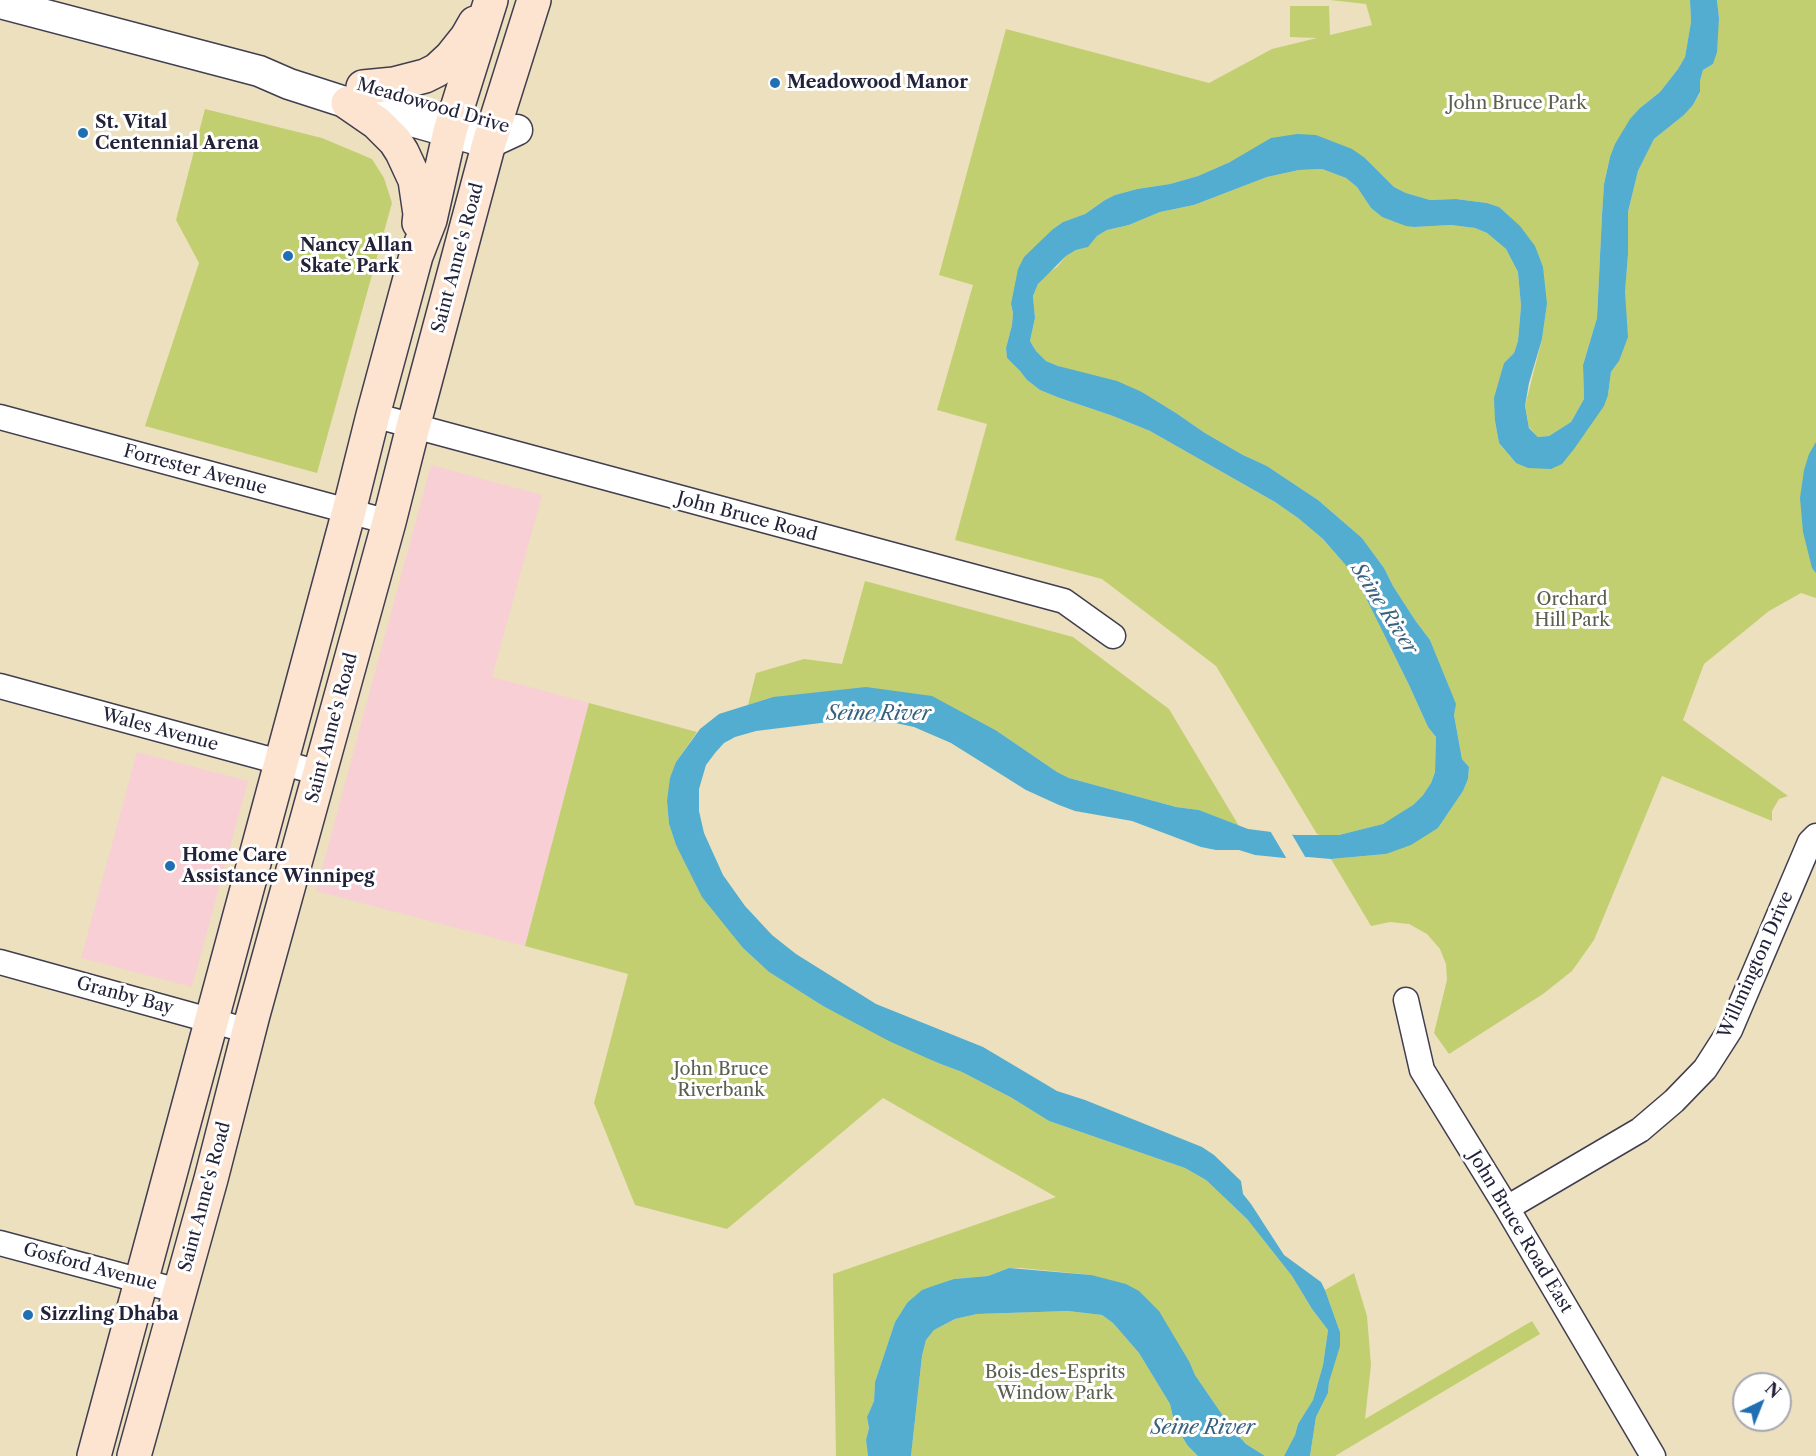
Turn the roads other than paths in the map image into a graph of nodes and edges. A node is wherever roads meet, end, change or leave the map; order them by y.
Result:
1 (489, 0) edge
2 (534, 0) edge
3 (0, 3) edge
4 (356, 95) junction
5 (453, 121) junction
6 (493, 132) junction
7 (416, 256) junction
8 (373, 415) junction
9 (0, 417) edge
10 (413, 427) junction
11 (349, 511) junction
12 (389, 522) junction
13 (1113, 636) dead end
14 (0, 686) edge
15 (280, 762) junction
16 (320, 773) junction
17 (1816, 836) edge
18 (0, 962) edge
19 (1406, 1000) dead end
20 (213, 1012) junction
21 (251, 1023) junction
22 (1507, 1208) junction
23 (0, 1243) edge
24 (141, 1281) junction
25 (179, 1291) junction
26 (94, 1456) edge
27 (134, 1456) edge
28 (1653, 1456) edge

1 - 4 main road
1 - 5 main road, Saint Anne's Road
2 - 6 main road, Saint Anne's Road
3 - 4 street, Meadowood Drive
4 - 5 street, Meadowood Drive
4 - 7 main road
5 - 6 street, Meadowood Drive
5 - 7 main road, Saint Anne's Road
6 - 10 main road, Saint Anne's Road
7 - 8 main road, Saint Anne's Road
8 - 10 street, John Bruce Road
8 - 11 main road, Saint Anne's Road
9 - 11 street, Forrester Avenue
10 - 12 main road, Saint Anne's Road
10 - 13 street, John Bruce Road
11 - 12 street, Forrester Avenue
11 - 15 main road, Saint Anne's Road
12 - 16 main road, Saint Anne's Road
14 - 15 street, Wales Avenue
15 - 16 street, Wales Avenue
15 - 20 main road, Saint Anne's Road
16 - 21 main road, Saint Anne's Road
17 - 22 street, Willmington Drive
18 - 20 street, Granby Bay
19 - 22 street, John Bruce Road East
20 - 21 main road
20 - 24 main road, Saint Anne's Road
21 - 25 main road, Saint Anne's Road
22 - 28 street, John Bruce Road East
23 - 24 street, Gosford Avenue
24 - 25 street, Gosford Avenue
24 - 26 main road, Saint Anne's Road
25 - 27 main road, Saint Anne's Road

